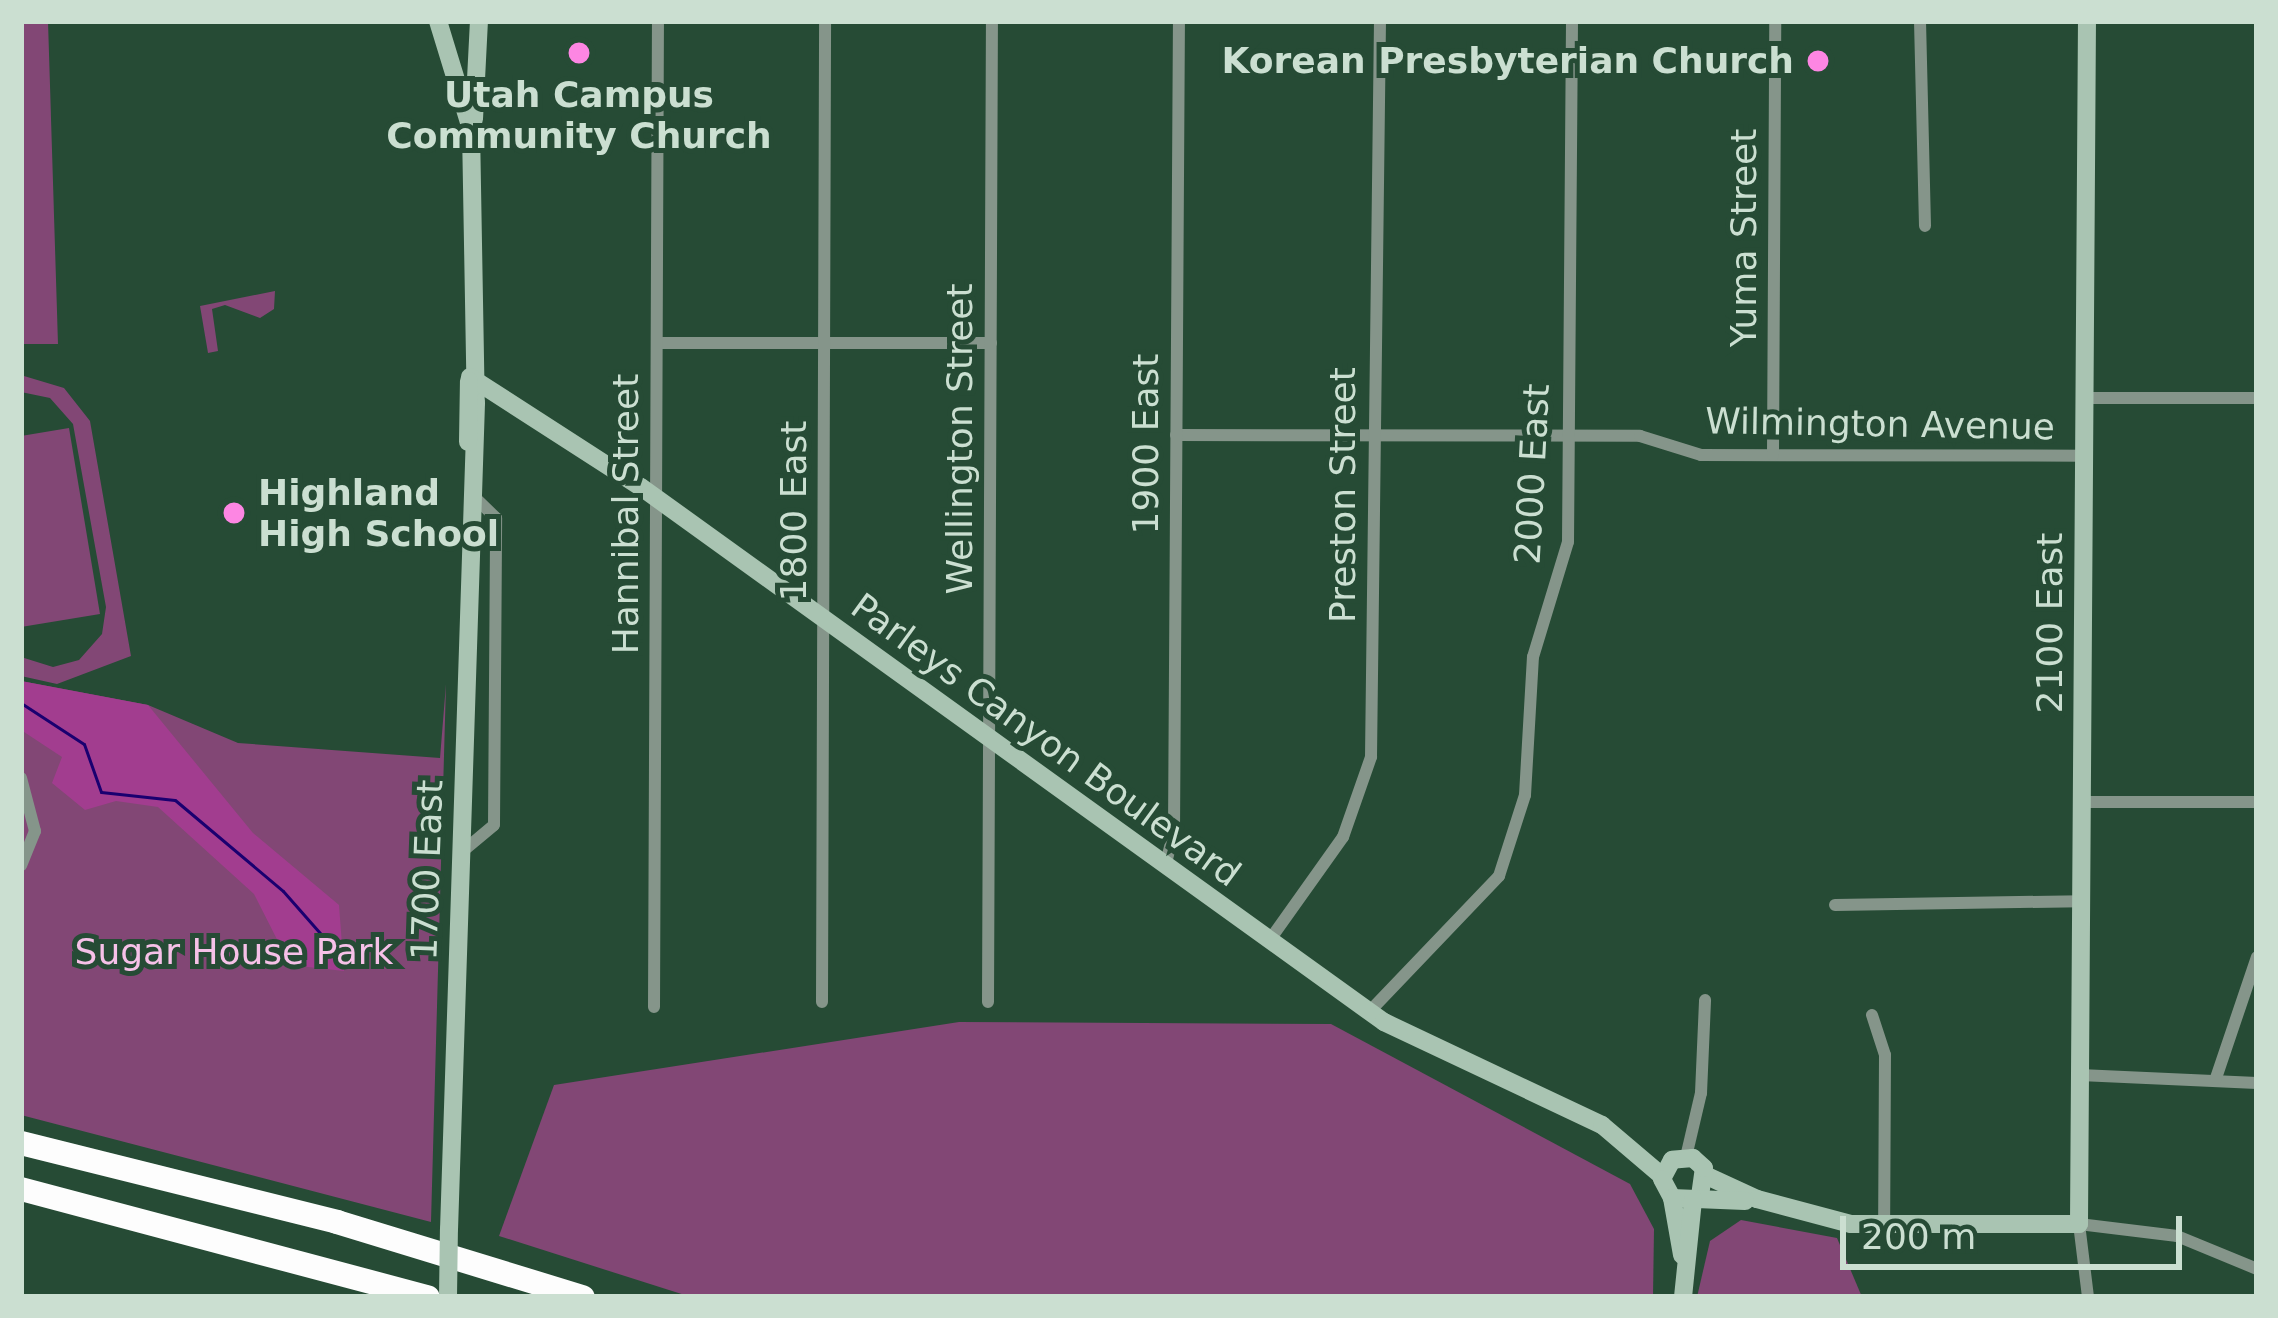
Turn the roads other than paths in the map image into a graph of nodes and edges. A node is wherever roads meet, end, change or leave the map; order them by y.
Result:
1 (438, 21) edge
2 (479, 21) edge
3 (658, 21) edge
4 (825, 21) edge
5 (992, 21) edge
6 (1179, 21) edge
7 (1380, 21) edge
8 (1572, 21) edge
9 (1775, 21) edge
10 (1921, 21) edge
11 (2087, 21) edge
12 (471, 130) junction
13 (1924, 226) dead end
14 (657, 343) junction
15 (824, 343) junction
16 (991, 344) junction
17 (470, 376) junction
18 (2084, 398) junction
19 (2257, 398) edge
20 (1176, 435) junction
21 (1374, 435) junction
22 (1570, 436) junction
23 (1773, 455) junction
24 (2084, 456) junction
25 (468, 492) junction
26 (657, 500) junction
27 (823, 619) junction
28 (989, 739) junction
29 (21, 778) edge
30 (2082, 802) junction
31 (2257, 802) edge
32 (463, 851) junction
33 (21, 865) edge
34 (1165, 867) junction
35 (2081, 902) junction
36 (1835, 904) dead end
37 (1269, 941) junction
38 (2257, 957) edge
39 (1705, 1000) dead end
40 (822, 1002) dead end
41 (988, 1002) dead end
42 (654, 1007) dead end
43 (1370, 1011) junction
44 (1872, 1015) dead end
45 (2080, 1075) junction
46 (2216, 1078) junction
47 (2257, 1083) edge
48 (1602, 1125) junction
49 (21, 1143) edge
50 (1682, 1157) junction
51 (1707, 1175) junction
52 (1662, 1176) junction
53 (21, 1189) edge
54 (1672, 1198) junction
55 (1696, 1198) junction
56 (1757, 1199) junction
57 (1875, 1225) junction
58 (2080, 1225) junction
59 (1684, 1265) junction
60 (2257, 1269) edge
61 (428, 1297) edge
62 (448, 1297) edge
63 (583, 1297) edge
64 (1683, 1297) edge
65 (2088, 1297) edge

1 - 12 street, 1700 East
2 - 12 street
3 - 14 street, Hannibal Street
4 - 15 street, 1800 East
5 - 16 street, Wellington Street
6 - 20 street, 1900 East
7 - 21 street, Preston Street
8 - 22 street, 2000 East
9 - 23 street, Yuma Street
10 - 13 street
11 - 18 street, 2100 East
12 - 17 street, 1700 East
14 - 15 street
14 - 26 street, Hannibal Street
15 - 16 street
15 - 27 street, 1800 East
16 - 28 street, Wellington Street
17 - 25 street, 1700 East
17 - 26 street, Parleys Canyon Boulevard
18 - 19 street, Wilmington Avenue
18 - 24 street, 2100 East
20 - 21 street, Wilmington Avenue
20 - 34 street, 1900 East
21 - 22 street, Wilmington Avenue
21 - 37 street, Preston Street
22 - 23 street, Wilmington Avenue
22 - 43 street, 2000 East
23 - 24 street, Wilmington Avenue
24 - 30 street, 2100 East
25 - 32 street, 1700 East
25 - 32 street
26 - 27 street, Parleys Canyon Boulevard
26 - 42 street, Hannibal Street
27 - 28 street, Parleys Canyon Boulevard
27 - 40 street, 1800 East
28 - 34 street, Parleys Canyon Boulevard
28 - 41 street, Wellington Street
29 - 33 street
30 - 31 street
30 - 35 street, 2100 East
32 - 62 street, 1700 East, bridge
34 - 37 street, Parleys Canyon Boulevard
35 - 36 street
35 - 45 street, 2100 East
37 - 43 street, Parleys Canyon Boulevard
38 - 46 street
39 - 50 street
43 - 48 street, Parleys Canyon Boulevard
44 - 57 street
45 - 46 street
45 - 58 street, 2100 East
46 - 47 street
48 - 50 street, Parleys Canyon Boulevard
48 - 52 street, Parleys Canyon Boulevard
49 - 63 highway
50 - 51 street
50 - 52 street
51 - 55 street
51 - 56 street
52 - 54 street
53 - 61 highway
54 - 55 street
54 - 59 street
55 - 56 street
55 - 59 street
56 - 57 street
57 - 58 street
58 - 60 street
58 - 65 street
59 - 64 street

